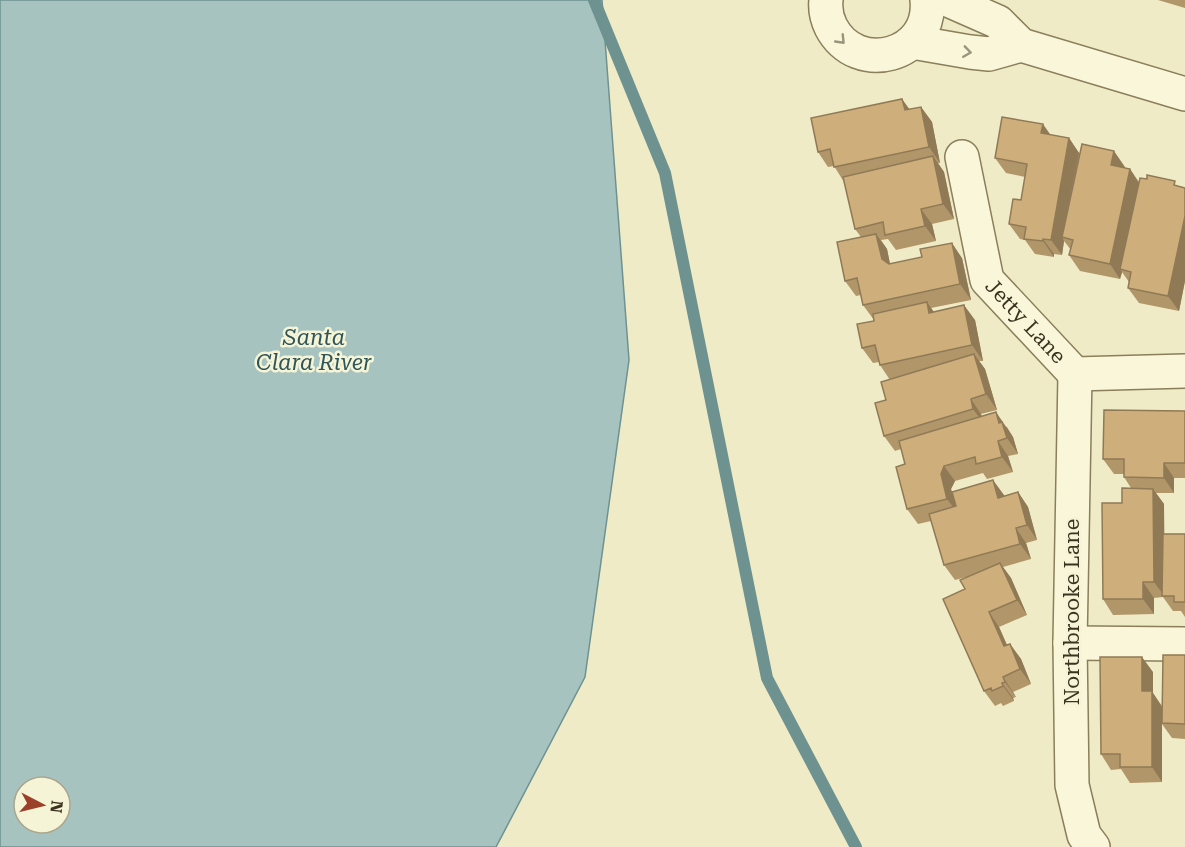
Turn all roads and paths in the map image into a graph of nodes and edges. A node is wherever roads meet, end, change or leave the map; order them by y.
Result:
1 (826, 0) edge
2 (927, 0) edge
3 (948, 0) edge
4 (912, 42) junction
5 (1021, 45) junction
6 (1185, 94) edge
7 (962, 157) dead end
8 (1185, 371) edge
9 (1075, 374) junction
10 (1071, 643) junction
11 (1185, 644) edge
12 (1093, 847) edge

1 -> 4 street
2 - 4 street
3 - 5 street
4 -> 5 street
5 - 6 street
7 - 9 street, Jetty Lane
8 - 9 street
9 - 10 street, Northbrooke Lane
10 - 11 street
10 - 12 street, Northbrooke Lane

